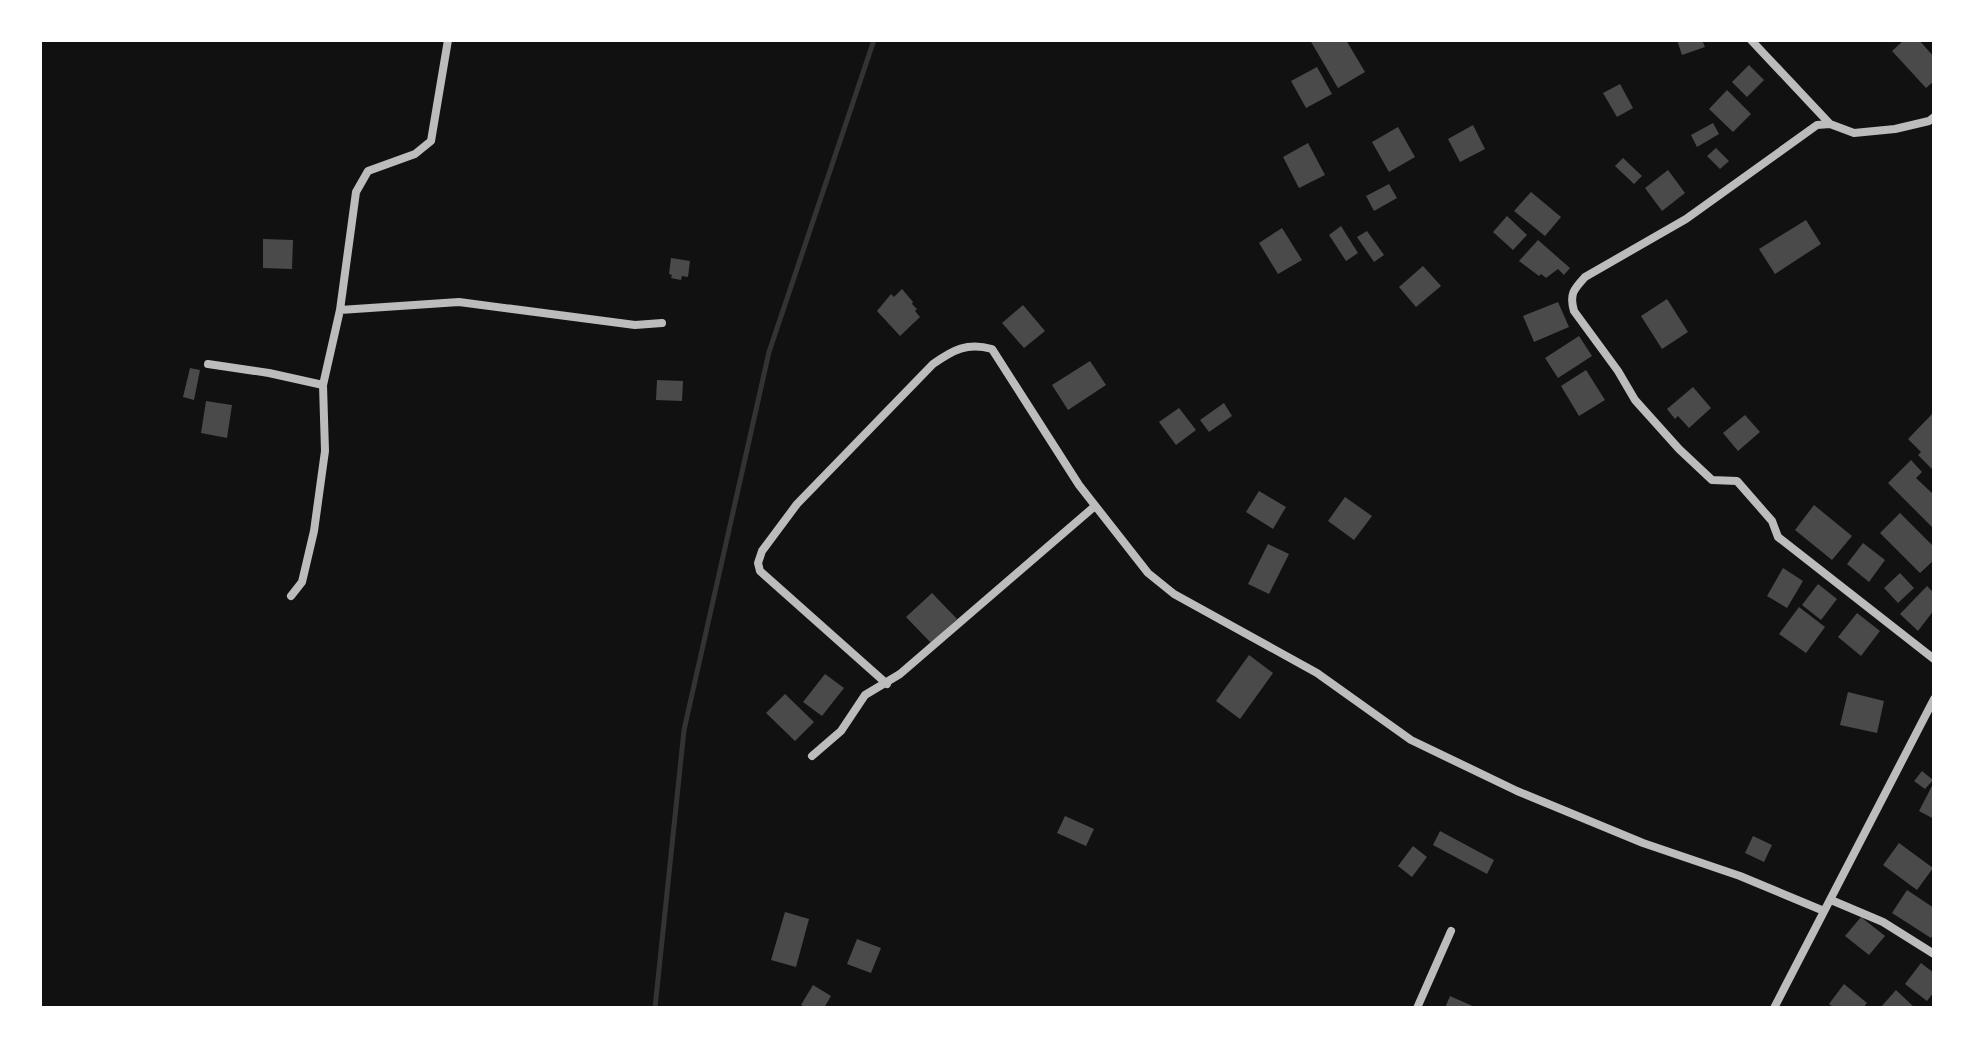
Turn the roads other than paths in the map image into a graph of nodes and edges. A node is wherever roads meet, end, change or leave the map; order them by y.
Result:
1 (448, 40) edge
2 (1751, 40) edge
3 (1934, 117) edge
4 (1830, 124) junction
5 (340, 310) junction
6 (662, 323) dead end
7 (208, 364) dead end
8 (323, 385) junction
9 (1095, 506) junction
10 (291, 596) dead end
11 (1934, 659) edge
12 (887, 684) junction
13 (1934, 699) edge
14 (812, 756) dead end
15 (1831, 900) junction
16 (1824, 911) junction
17 (1451, 931) dead end
18 (1934, 954) edge
19 (1417, 1008) edge
20 (1774, 1008) edge

1 - 5 street
2 - 4 street
3 - 4 street
4 - 11 street
5 - 6 street
5 - 8 street
7 - 8 street
8 - 10 street
9 - 12 street
9 - 12 street
9 - 16 street
12 - 14 street
13 - 15 street
15 - 16 street
15 - 18 street
16 - 20 street
17 - 19 street

